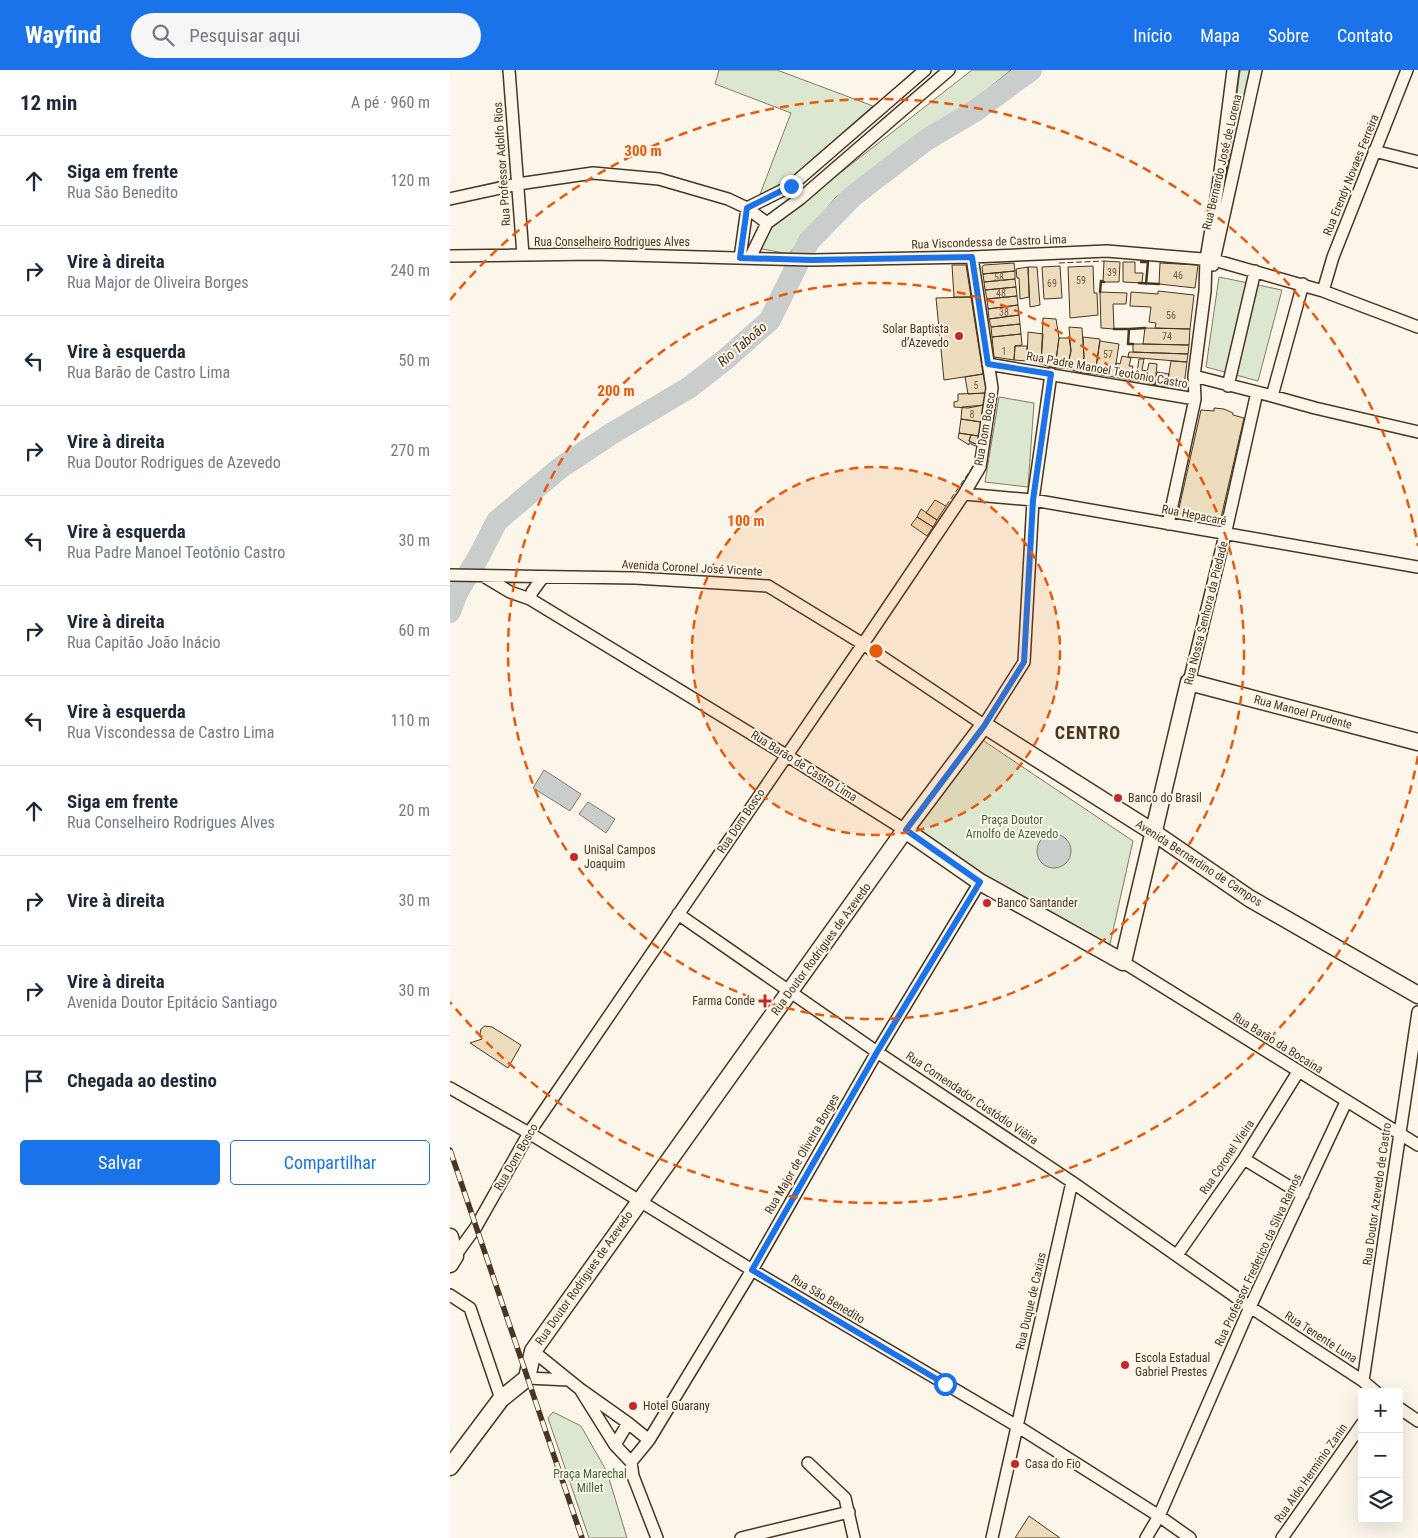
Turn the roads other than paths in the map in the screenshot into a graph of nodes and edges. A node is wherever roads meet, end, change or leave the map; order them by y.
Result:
1 (509, 70) edge
2 (925, 70) edge
3 (949, 70) edge
4 (1233, 70) edge
5 (1256, 70) edge
6 (1407, 70) edge
7 (1374, 151) junction
8 (1418, 162) edge
9 (518, 184) junction
10 (450, 199) edge
11 (747, 208) junction
12 (767, 223) junction
13 (523, 255) junction
14 (450, 256) edge
15 (972, 257) junction
16 (745, 258) junction
17 (773, 258) joint
18 (1210, 259) junction
19 (1255, 271) junction
20 (1303, 284) junction
21 (1323, 291) junction
22 (1418, 326) edge
23 (988, 364) junction
24 (1051, 374) junction
25 (1194, 376) junction
26 (1228, 386) junction
27 (1257, 392) junction
28 (1272, 396) junction
29 (1195, 399) junction
30 (1418, 432) edge
31 (964, 494) junction
32 (1033, 500) junction
33 (1168, 524) junction
34 (1225, 535) junction
35 (1418, 567) edge
36 (450, 575) edge
37 (480, 575) junction
38 (525, 577) junction
39 (543, 577) junction
40 (510, 592) junction
41 (530, 599) junction
42 (863, 644) junction
43 (1189, 682) junction
44 (984, 726) junction
45 (1418, 742) edge
46 (786, 755) junction
47 (906, 830) junction
48 (1153, 832) junction
49 (980, 882) junction
50 (678, 914) junction
51 (1123, 962) junction
52 (790, 992) junction
53 (1418, 995) edge
54 (1418, 1012) edge
55 (877, 1052) junction
56 (1298, 1072) junction
57 (450, 1088) edge
58 (1346, 1102) junction
59 (529, 1133) junction
60 (1400, 1133) junction
61 (1418, 1145) edge
62 (1244, 1159) junction
63 (1072, 1182) junction
64 (1303, 1195) junction
65 (639, 1200) junction
66 (450, 1237) edge
67 (1177, 1255) junction
68 (453, 1260) edge
69 (752, 1270) junction
70 (450, 1295) edge
71 (1250, 1307) junction
72 (532, 1351) junction
73 (527, 1378) junction
74 (569, 1380) junction
75 (1363, 1381) junction
76 (1371, 1388) edge
77 (580, 1389) junction
78 (501, 1399) junction
79 (1403, 1411) edge
80 (1418, 1421) edge
81 (628, 1423) junction
82 (1017, 1426) junction
83 (1358, 1430) edge
84 (650, 1440) junction
85 (616, 1445) junction
86 (631, 1462) junction
87 (808, 1463) dead end
88 (450, 1467) edge
89 (849, 1512) junction
90 (1158, 1516) junction
91 (656, 1538) edge
92 (741, 1538) edge
93 (854, 1538) edge
94 (992, 1538) edge
95 (1146, 1538) edge
96 (1190, 1538) edge
97 (1282, 1538) edge

1 - 9 street, Rua Professor Adolfo Rios
2 - 11 street
3 - 12 street
4 - 18 street
5 - 18 street, Rua Bernardo José de Lorena
6 - 7 street, Rua Erendy Novaes Ferreira
7 - 8 street
7 - 21 street, Rua Erendy Novaes Ferreira
9 - 10 street
9 - 11 street
9 - 13 street, Rua Professor Adolfo Rios
11 - 12 street
11 - 16 street
12 - 16 street
13 - 14 street, Rua Conselheiro Rodrigues Alves
13 - 16 street, Rua Conselheiro Rodrigues Alves
15 - 17 street, Rua Viscondessa de Castro Lima
15 - 18 street, Rua Viscondessa de Castro Lima
15 - 23 street, Rua Dom Bosco
16 - 17 street, Rua Conselheiro Rodrigues Alves
18 - 19 street, Rua Viscondessa de Castro Lima
18 - 25 street
19 - 20 street, Rua Viscondessa de Castro Lima
19 - 26 street
20 - 21 street, Rua Viscondessa de Castro Lima
20 - 28 street
21 - 22 street, Rua Viscondessa de Castro Lima
23 - 24 street, Rua Padre Manoel Teotônio Castro
23 - 31 street, Rua Dom Bosco
24 - 29 street, Rua Padre Manoel Teotônio Castro
24 - 32 street, Rua Doutor Rodrigues de Azevedo
25 - 26 street, Rua Padre Manoel Teotônio Castro
25 - 29 street, Rua Padre Manoel Teotônio Castro
26 - 27 street, Rua Padre Manoel Teotônio Castro
27 - 28 street
27 - 34 street, Rua Nossa Senhora da Piedade
28 - 30 street
29 - 33 street
31 - 32 street, Rua Hepacaré
31 - 42 street, Rua Dom Bosco
32 - 33 street, Rua Hepacaré
32 - 44 street, Rua Doutor Rodrigues de Azevedo
33 - 34 street, Rua Hepacaré
34 - 35 street, Rua Hepacaré
34 - 43 street, Rua Nossa Senhora da Piedade
36 - 37 street, Avenida Coronel José Vicente
37 - 38 street, Avenida Coronel José Vicente
37 - 40 street, Rua Barão de Castro Lima
38 - 39 street, Avenida Coronel José Vicente
38 - 40 street
39 - 41 street
39 - 42 street, Avenida Coronel José Vicente
40 - 41 street, Rua Barão de Castro Lima
41 - 46 street, Rua Barão de Castro Lima
42 - 44 street, Avenida Coronel José Vicente
42 - 46 street, Rua Dom Bosco
43 - 45 street, Rua Manoel Prudente
43 - 48 street, Rua Nossa Senhora da Piedade
44 - 47 street, Rua Doutor Rodrigues de Azevedo
44 - 48 street, Avenida Bernardino de Campos
46 - 47 street, Rua Barão de Castro Lima
46 - 50 street, Rua Dom Bosco
47 - 49 street, Rua Barão de Castro Lima
47 - 52 street, Rua Doutor Rodrigues de Azevedo
48 - 51 street, Rua Nossa Senhora da Piedade
48 - 53 street, Avenida Bernardino de Campos
49 - 51 street, Rua Barão de Castro Lima
49 - 55 street, Rua Major de Oliveira Borges
50 - 52 street, Rua Comendador Custódio Viêira
50 - 59 street, Rua Dom Bosco
51 - 56 street, Rua Barão da Bocaina
52 - 55 street, Rua Comendador Custódio Viêira
52 - 65 street, Rua Doutor Rodrigues de Azevedo
54 - 60 street, Rua Doutor Azevedo de Castro
55 - 63 street, Rua Comendador Custódio Viêira
55 - 69 street, Rua Major de Oliveira Borges
56 - 58 street, Rua Barão da Bocaina
56 - 62 street, Rua Coronel Vieira
57 - 59 street, Rua São Benedito
58 - 60 street, Rua Barão da Bocaina
58 - 64 street, Rua Professor Frederico da Silva Ramos
59 - 65 street, Rua São Benedito
59 - 68 street, Rua Dom Bosco
60 - 61 street, Rua Barão da Bocaina
60 - 75 street, Rua Doutor Azevedo de Castro
62 - 64 street
62 - 67 street, Rua Coronel Vieira
63 - 67 street, Rua Comendador Custódio Viêira
63 - 82 street, Rua Duque de Caxias
64 - 71 street, Rua Professor Frederico da Silva Ramos
65 - 69 street, Rua São Benedito
65 - 72 street, Rua Doutor Rodrigues de Azevedo
66 - 68 street
67 - 71 street, Rua Comendador Custódio Viêira
69 - 82 street, Rua São Benedito
69 - 84 street, Rua Major de Oliveira Borges
70 - 78 street
71 - 75 street, Rua Tenente Luna
71 - 90 street, Rua Professor Frederico da Silva Ramos
72 - 73 street, Rua Doutor Rodrigues de Azevedo
72 - 74 street
73 - 74 street
73 - 78 street
74 - 77 street
75 - 76 street, Rua Tenente Luna
77 - 81 street
77 - 85 street
78 - 88 street
79 - 80 street
81 - 84 street
81 - 85 street
82 - 90 street, Rua São Benedito
82 - 94 street, Rua Duque de Caxias
83 - 97 street, Rua Aldo Hermínio Zanin
84 - 86 street, Rua Major de Oliveira Borges
85 - 86 street
86 - 91 street
87 - 89 street
89 - 92 street
89 - 93 street
90 - 95 street, Rua Professor Frederico da Silva Ramos
90 - 96 street, Rua São Benedito

